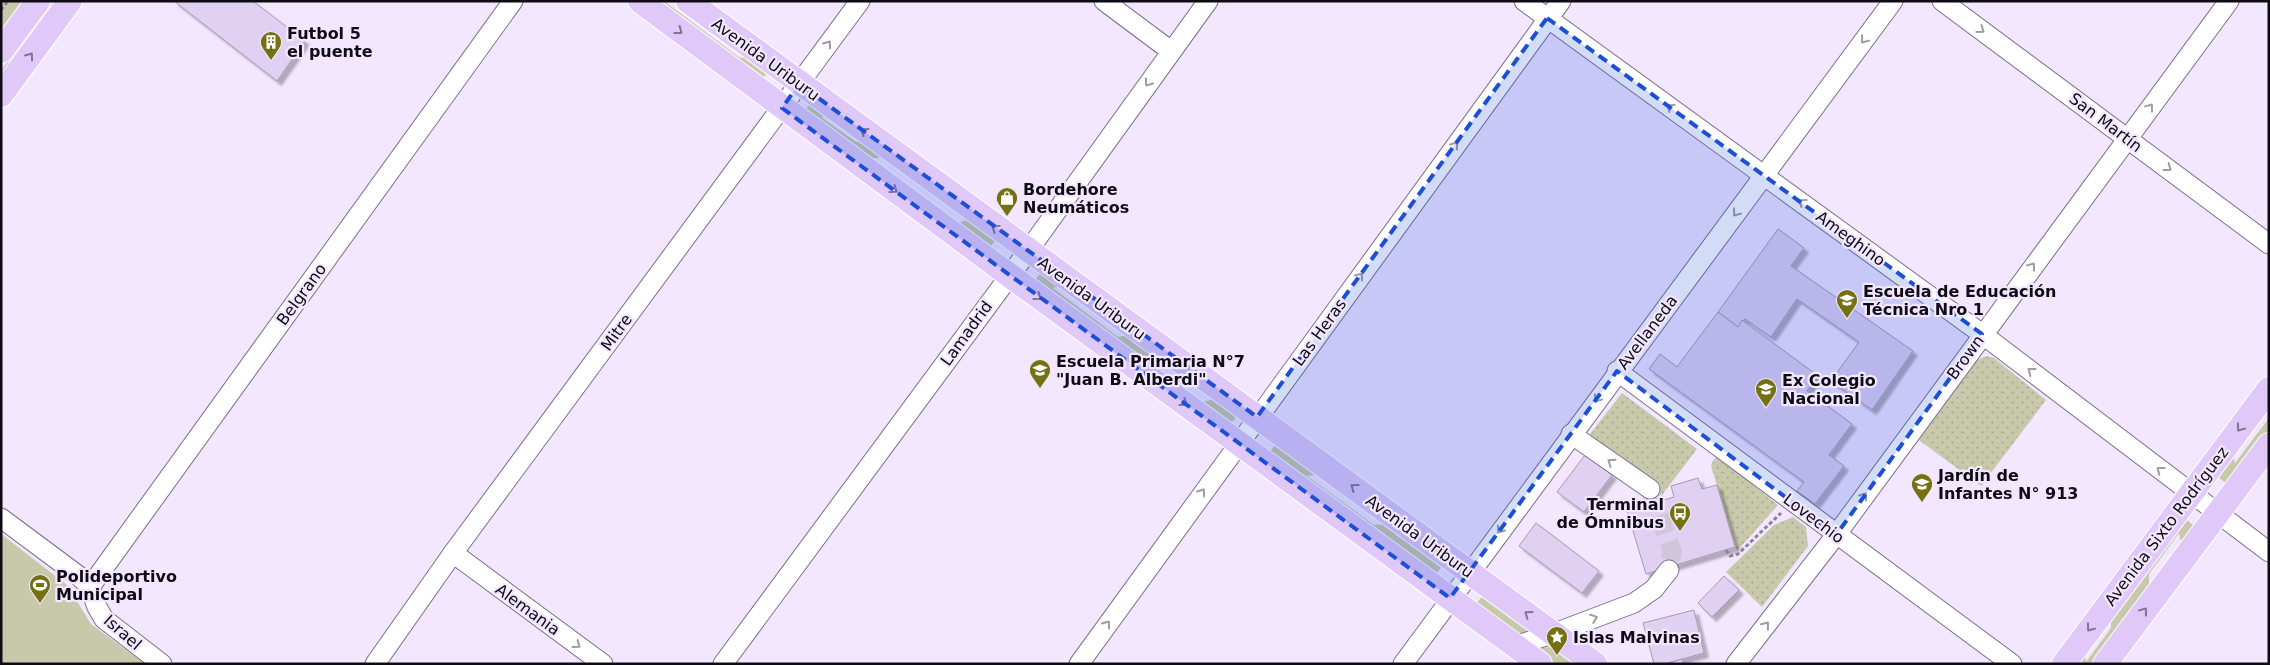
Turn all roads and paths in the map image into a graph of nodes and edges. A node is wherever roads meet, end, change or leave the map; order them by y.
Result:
1 (8, 1) edge
2 (38, 1) edge
3 (70, 1) edge
4 (513, 1) edge
5 (640, 1) edge
6 (688, 1) edge
7 (860, 1) edge
8 (1104, 1) edge
9 (1208, 1) edge
10 (1524, 1) edge
11 (1561, 1) edge
12 (1893, 1) edge
13 (1942, 1) edge
14 (2229, 1) edge
15 (1, 10) edge
16 (1547, 18) junction
17 (1, 51) edge
18 (1171, 52) junction
19 (799, 84) junction
20 (1, 95) edge
21 (782, 108) junction
22 (2127, 137) junction
23 (1765, 175) junction
24 (2269, 244) edge
25 (1028, 251) junction
26 (1009, 275) junction
27 (1982, 334) junction
28 (1618, 371) junction
29 (2269, 389) edge
30 (1257, 417) junction
31 (1571, 434) junction
32 (1238, 442) junction
33 (2269, 445) edge
34 (1650, 490) tunnel mouth
35 (2191, 493) junction
36 (1792, 502) junction
37 (2217, 513) junction
38 (1, 518) edge
39 (1836, 535) junction
40 (1726, 550) dead end
41 (2269, 552) edge
42 (453, 553) junction
43 (1669, 570) tunnel mouth
44 (1470, 572) junction
45 (90, 587) junction
46 (1450, 598) junction
47 (1554, 633) junction
48 (1516, 646) junction
49 (162, 664) edge
50 (375, 664) edge
51 (603, 664) edge
52 (723, 664) edge
53 (1079, 664) edge
54 (1403, 664) edge
55 (1540, 664) edge
56 (1595, 664) edge
57 (1736, 664) edge
58 (2012, 664) edge
59 (2064, 664) edge
60 (2105, 664) edge

1 - 15 path
2 - 17 main road
20 -> 3 main road
4 - 45 street, Belgrano
5 -> 21 main road, Avenida Uriburu
6 - 19 main road, Avenida Uriburu
19 -> 7 street, Mitre
8 - 18 street
9 - 18 street, Lamadrid
10 - 16 street, Ameghino
11 - 16 street, Las Heras
12 -> 23 street, Avellaneda
13 -> 22 street, San Martín
22 -> 14 street, Brown
23 -> 16 street, Ameghino
30 -> 16 street, Las Heras
18 -> 25 street, Lamadrid
19 - 21 street, Mitre
25 -> 19 main road, Avenida Uriburu
21 -> 26 main road, Avenida Uriburu
21 - 42 street, Mitre
22 -> 24 street, San Martín
27 -> 22 street, Brown
27 -> 23 street, Ameghino
23 -> 28 street, Avellaneda
25 - 26 street, Lamadrid
25 - 30 main road, Avenida Uriburu
26 -> 32 main road, Avenida Uriburu
26 - 52 street, Lamadrid
35 -> 27 street, Ameghino
39 -> 27 street, Brown
28 -> 31 street, Avellaneda
28 - 36 street, Lovechio
29 -> 35 main road, Avenida Sixto Rodríguez
30 - 32 street, Las Heras
44 -> 30 main road, Avenida Uriburu
34 -> 31 street
31 -> 44 street, Avellaneda
32 - 46 main road, Avenida Uriburu
53 -> 32 street, Las Heras
33 - 37 main road, Avenida Sixto Rodríguez
35 - 37 street, Ameghino
35 -> 59 main road, Avenida Sixto Rodríguez
36 - 39 street, Lovechio
36 - 40 path
37 - 41 street, Ameghino
60 -> 37 main road, Avenida Sixto Rodríguez
38 - 45 street, Israel
57 -> 39 street, Brown
39 - 58 street, Lovechio
42 - 50 street, Mitre
42 -> 51 street, Alemania
47 -> 43 street
44 - 46 street, Avellaneda
47 -> 44 main road, Avenida Uriburu
45 - 49 street, Israel
46 - 48 main road, Avenida Uriburu
46 - 54 street, Avellaneda
47 - 48 street
47 - 56 main road, Avenida Uriburu
48 - 55 main road, Avenida Uriburu

